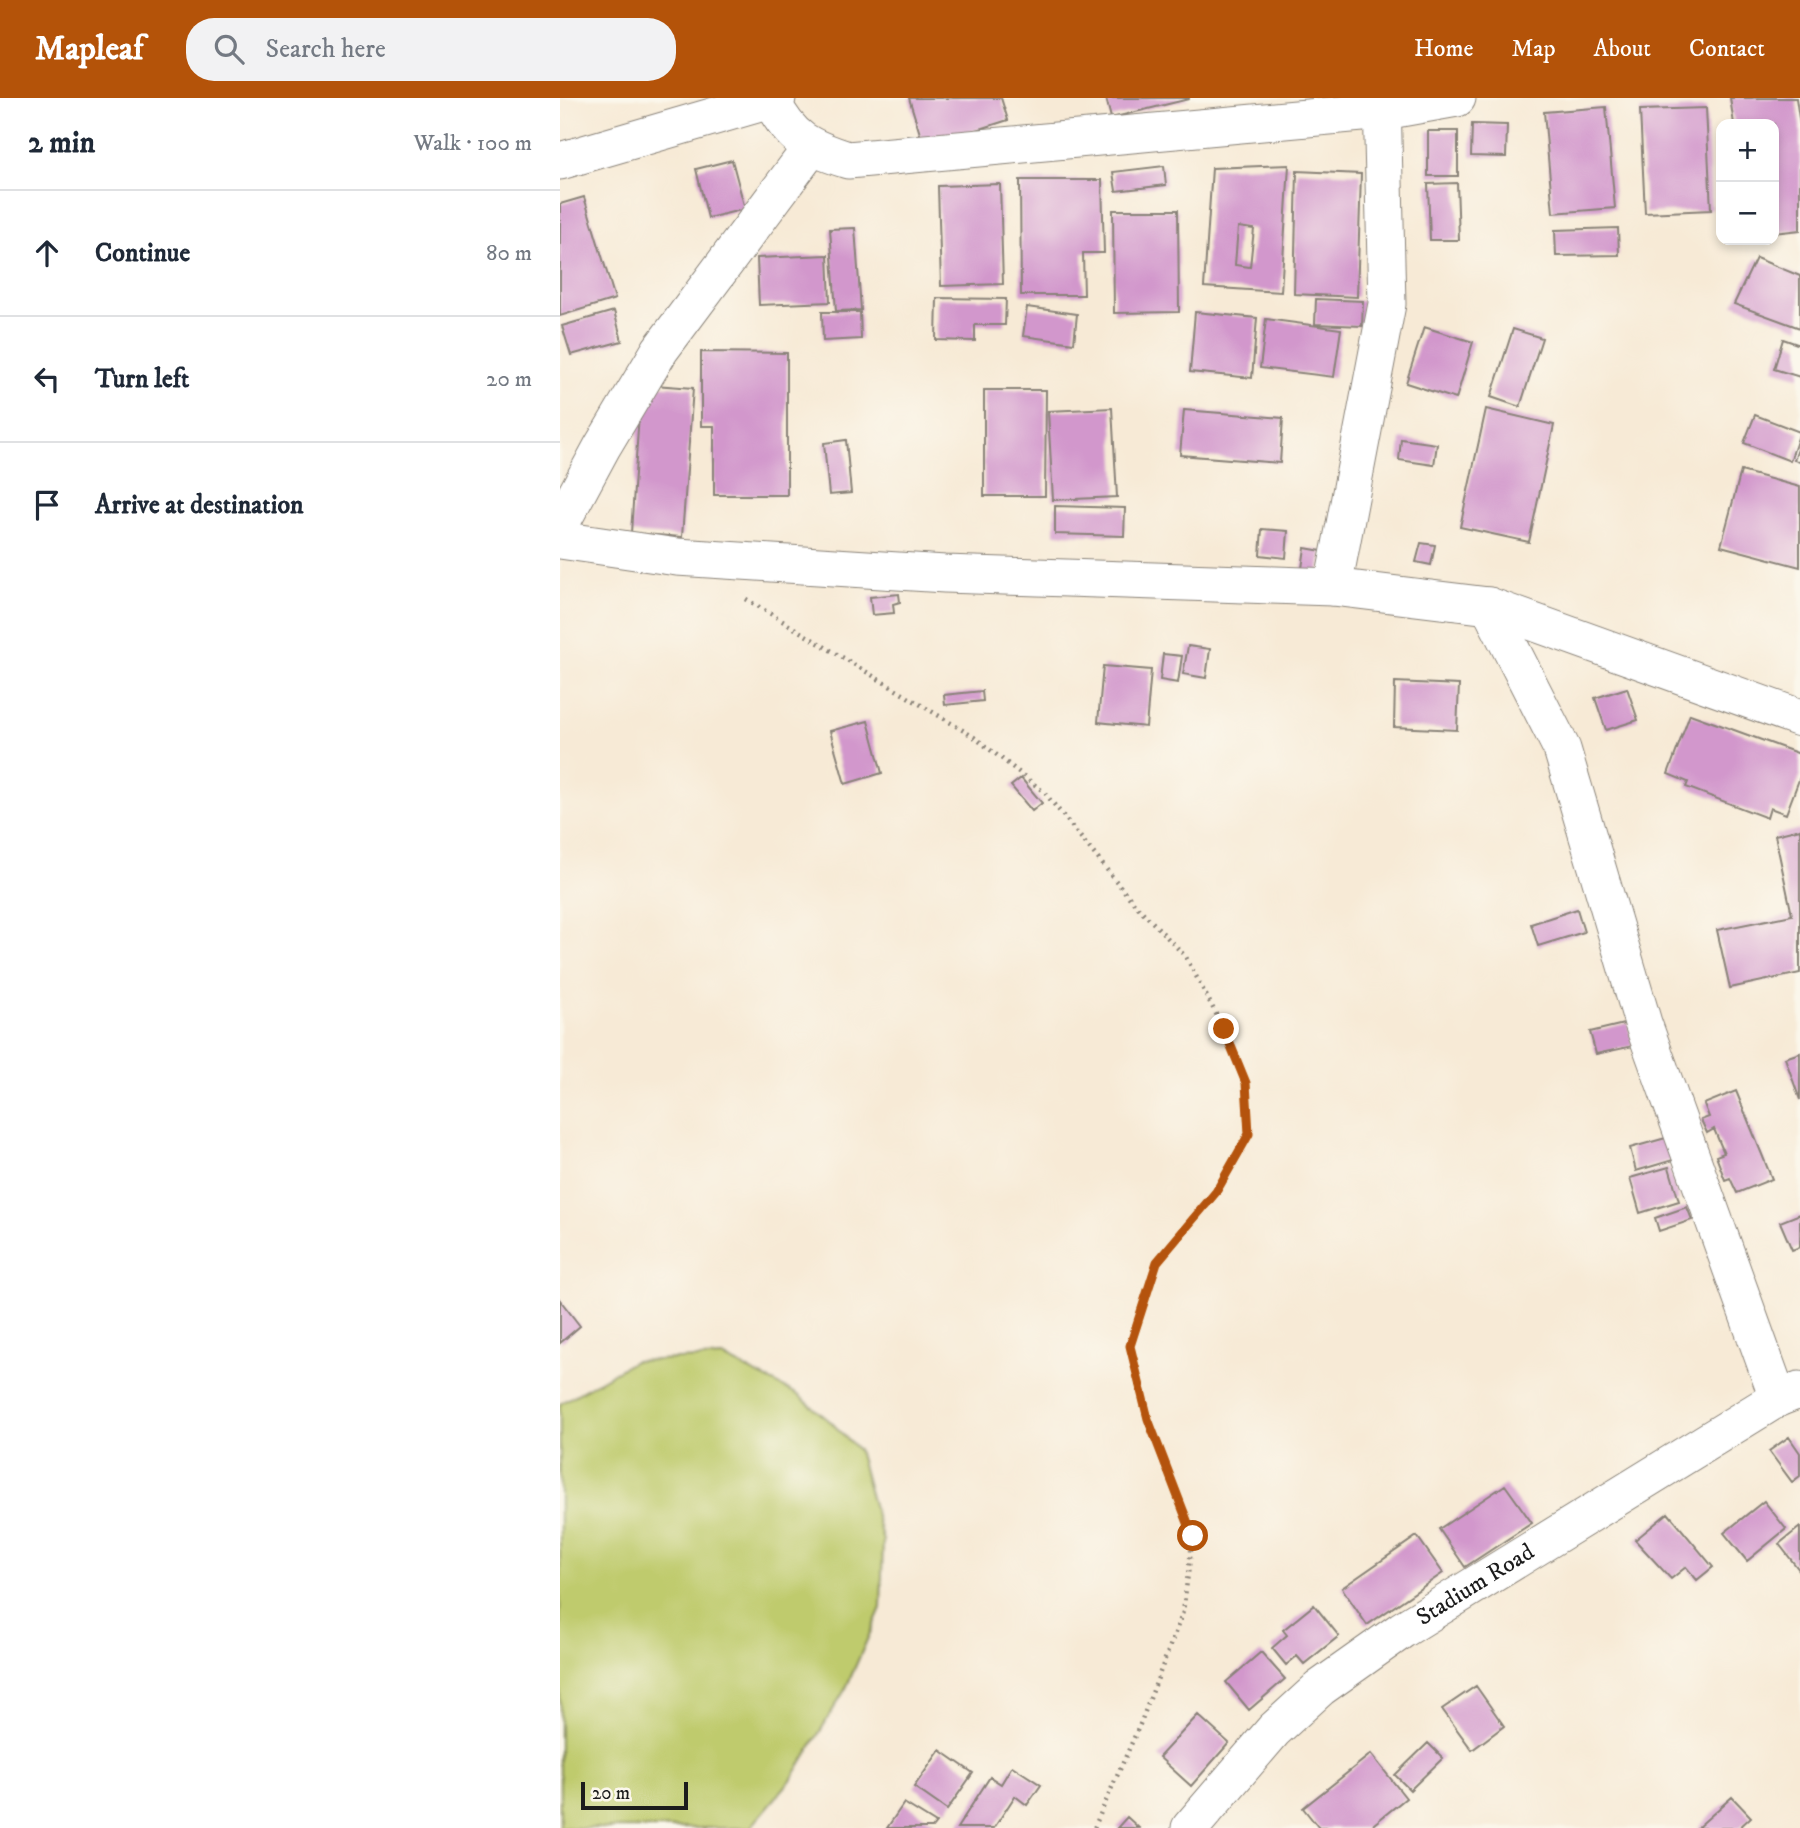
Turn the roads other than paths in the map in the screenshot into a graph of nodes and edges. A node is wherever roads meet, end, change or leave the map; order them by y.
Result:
1 (1457, 98) edge
2 (775, 100) edge
3 (1383, 105) edge
4 (811, 148) junction
5 (560, 160) edge
6 (560, 525) edge
7 (560, 540) edge
8 (1333, 587) junction
9 (1489, 606) junction
10 (1800, 718) edge
11 (1789, 1394) edge
12 (1189, 1828) edge

1 - 3 street
2 - 4 street
2 - 5 street
3 - 4 street
3 - 8 street
4 - 6 street
7 - 8 street
8 - 9 street
9 - 10 street
9 - 11 street
11 - 12 street, Stadium Road

